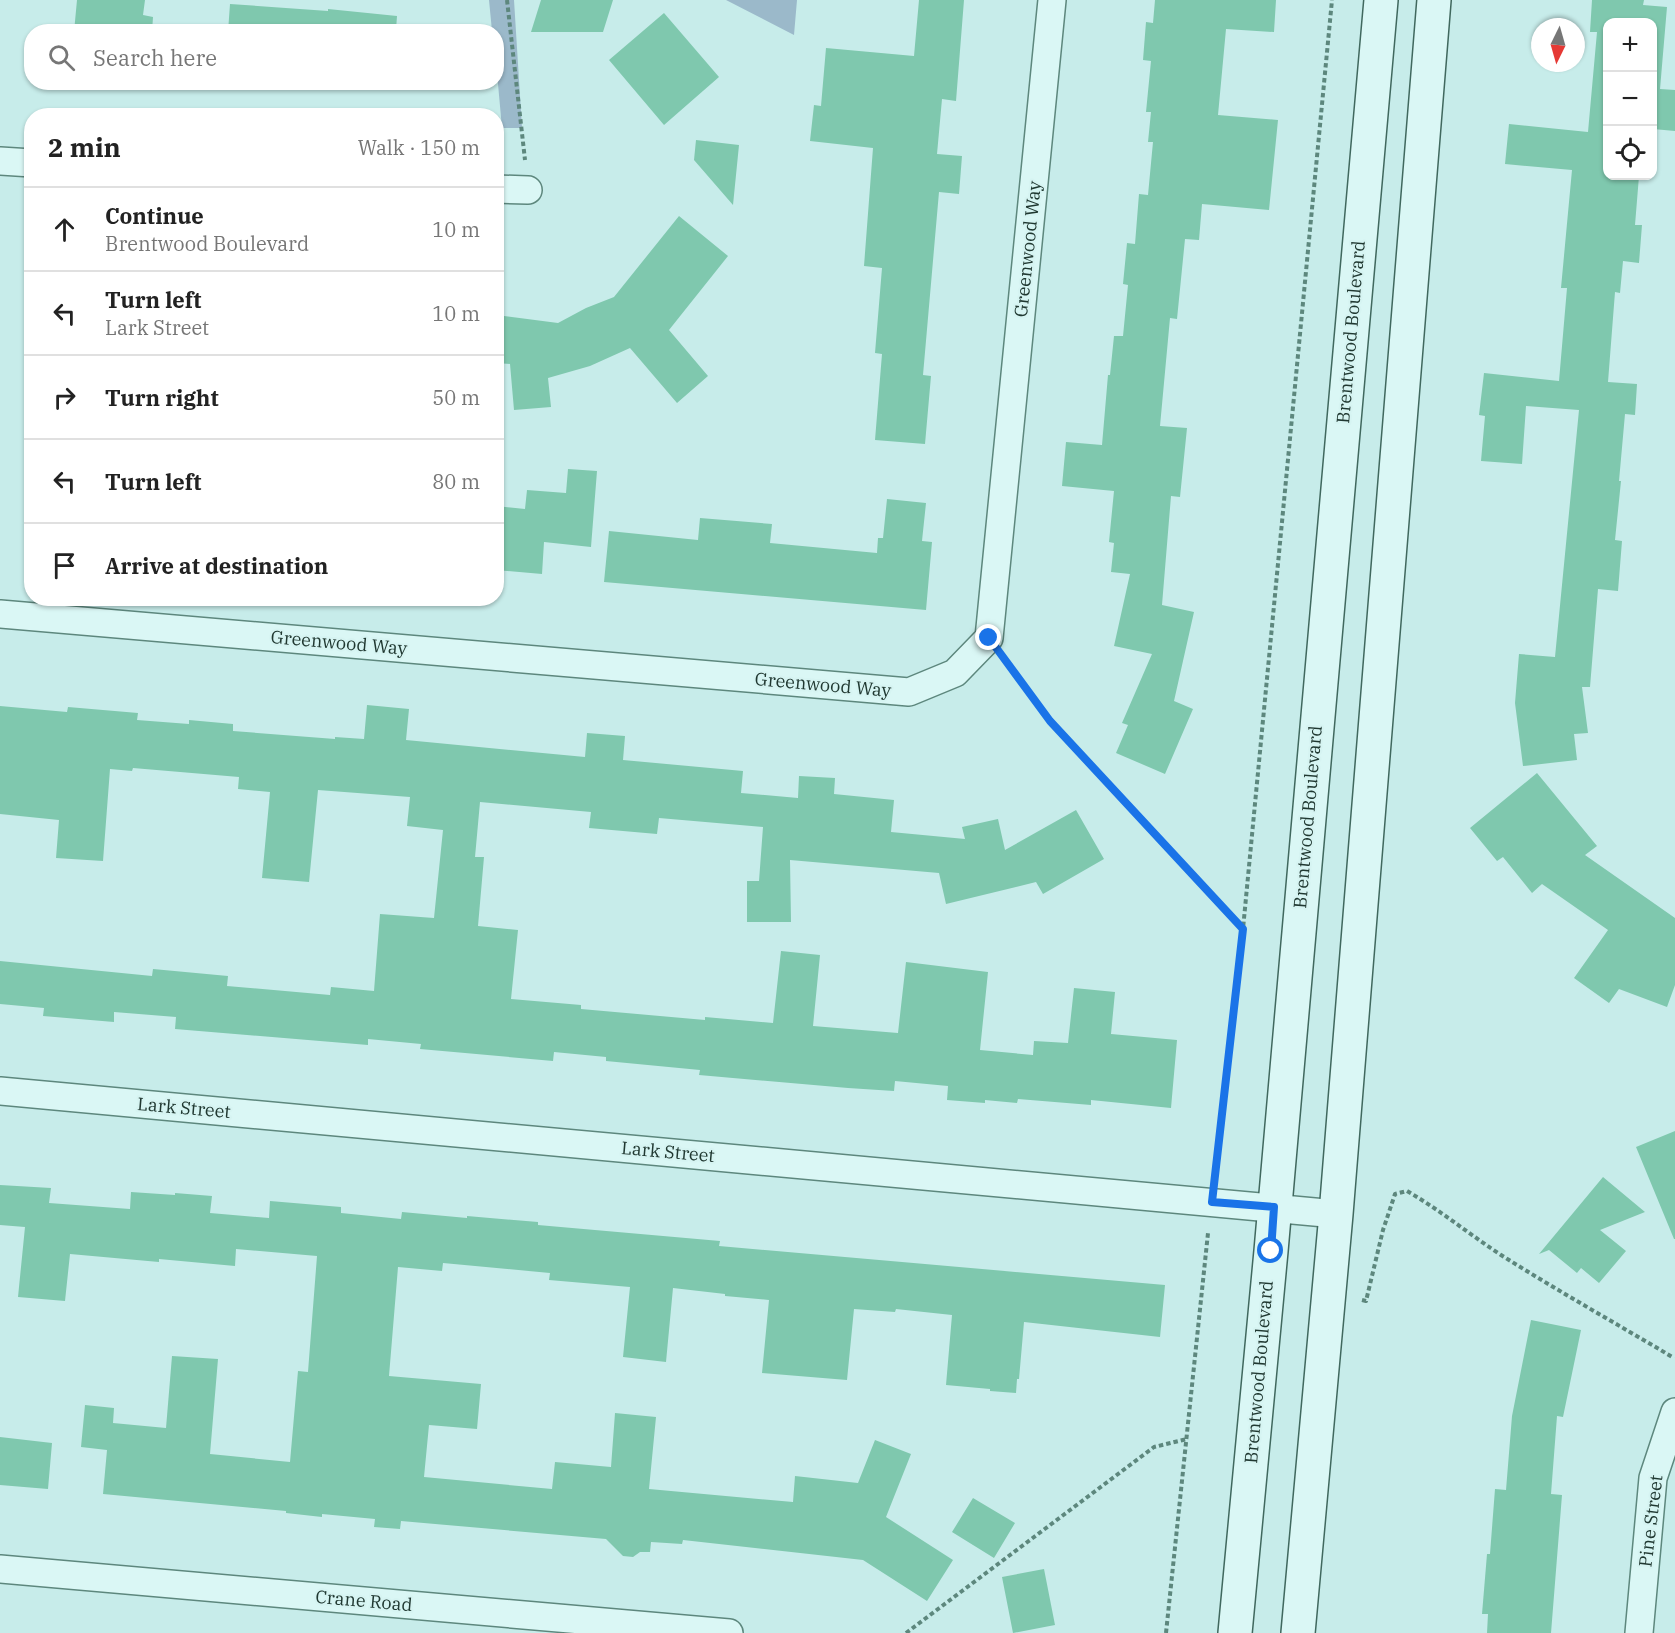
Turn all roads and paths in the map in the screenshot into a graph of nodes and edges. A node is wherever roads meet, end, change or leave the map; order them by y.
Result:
1 (507, 0) edge
2 (1052, 0) edge
3 (1332, 0) edge
4 (1381, 0) edge
5 (1434, 0) edge
6 (0, 161) edge
7 (24, 162) edge
8 (504, 189) edge
9 (528, 190) joint
10 (0, 614) edge
11 (989, 638) junction
12 (1243, 929) junction
13 (0, 1091) edge
14 (1212, 1202) junction
15 (1274, 1207) junction
16 (1336, 1214) junction
17 (1359, 1300) dead end
18 (1674, 1358) edge
19 (1675, 1412) edge
20 (1187, 1439) junction
21 (0, 1569) edge
22 (729, 1633) edge
23 (906, 1633) edge
24 (1166, 1633) edge
25 (1235, 1633) edge
26 (1298, 1633) edge
27 (1639, 1633) edge

1 - 9 path
2 - 11 street, Greenwood Way
3 - 12 path
4 - 15 main road, Brentwood Boulevard
5 - 16 main road
6 - 7 street
8 - 9 street
10 - 11 street, Greenwood Way
11 - 12 path
12 - 14 path
13 - 14 street, Lark Street
14 - 15 street, Lark Street
14 - 20 path
15 - 16 street, Lark Street
15 - 25 main road, Brentwood Boulevard
16 - 26 main road
17 - 18 path
19 - 27 street, Pine Street
20 - 23 path
20 - 24 path
21 - 22 street, Crane Road

